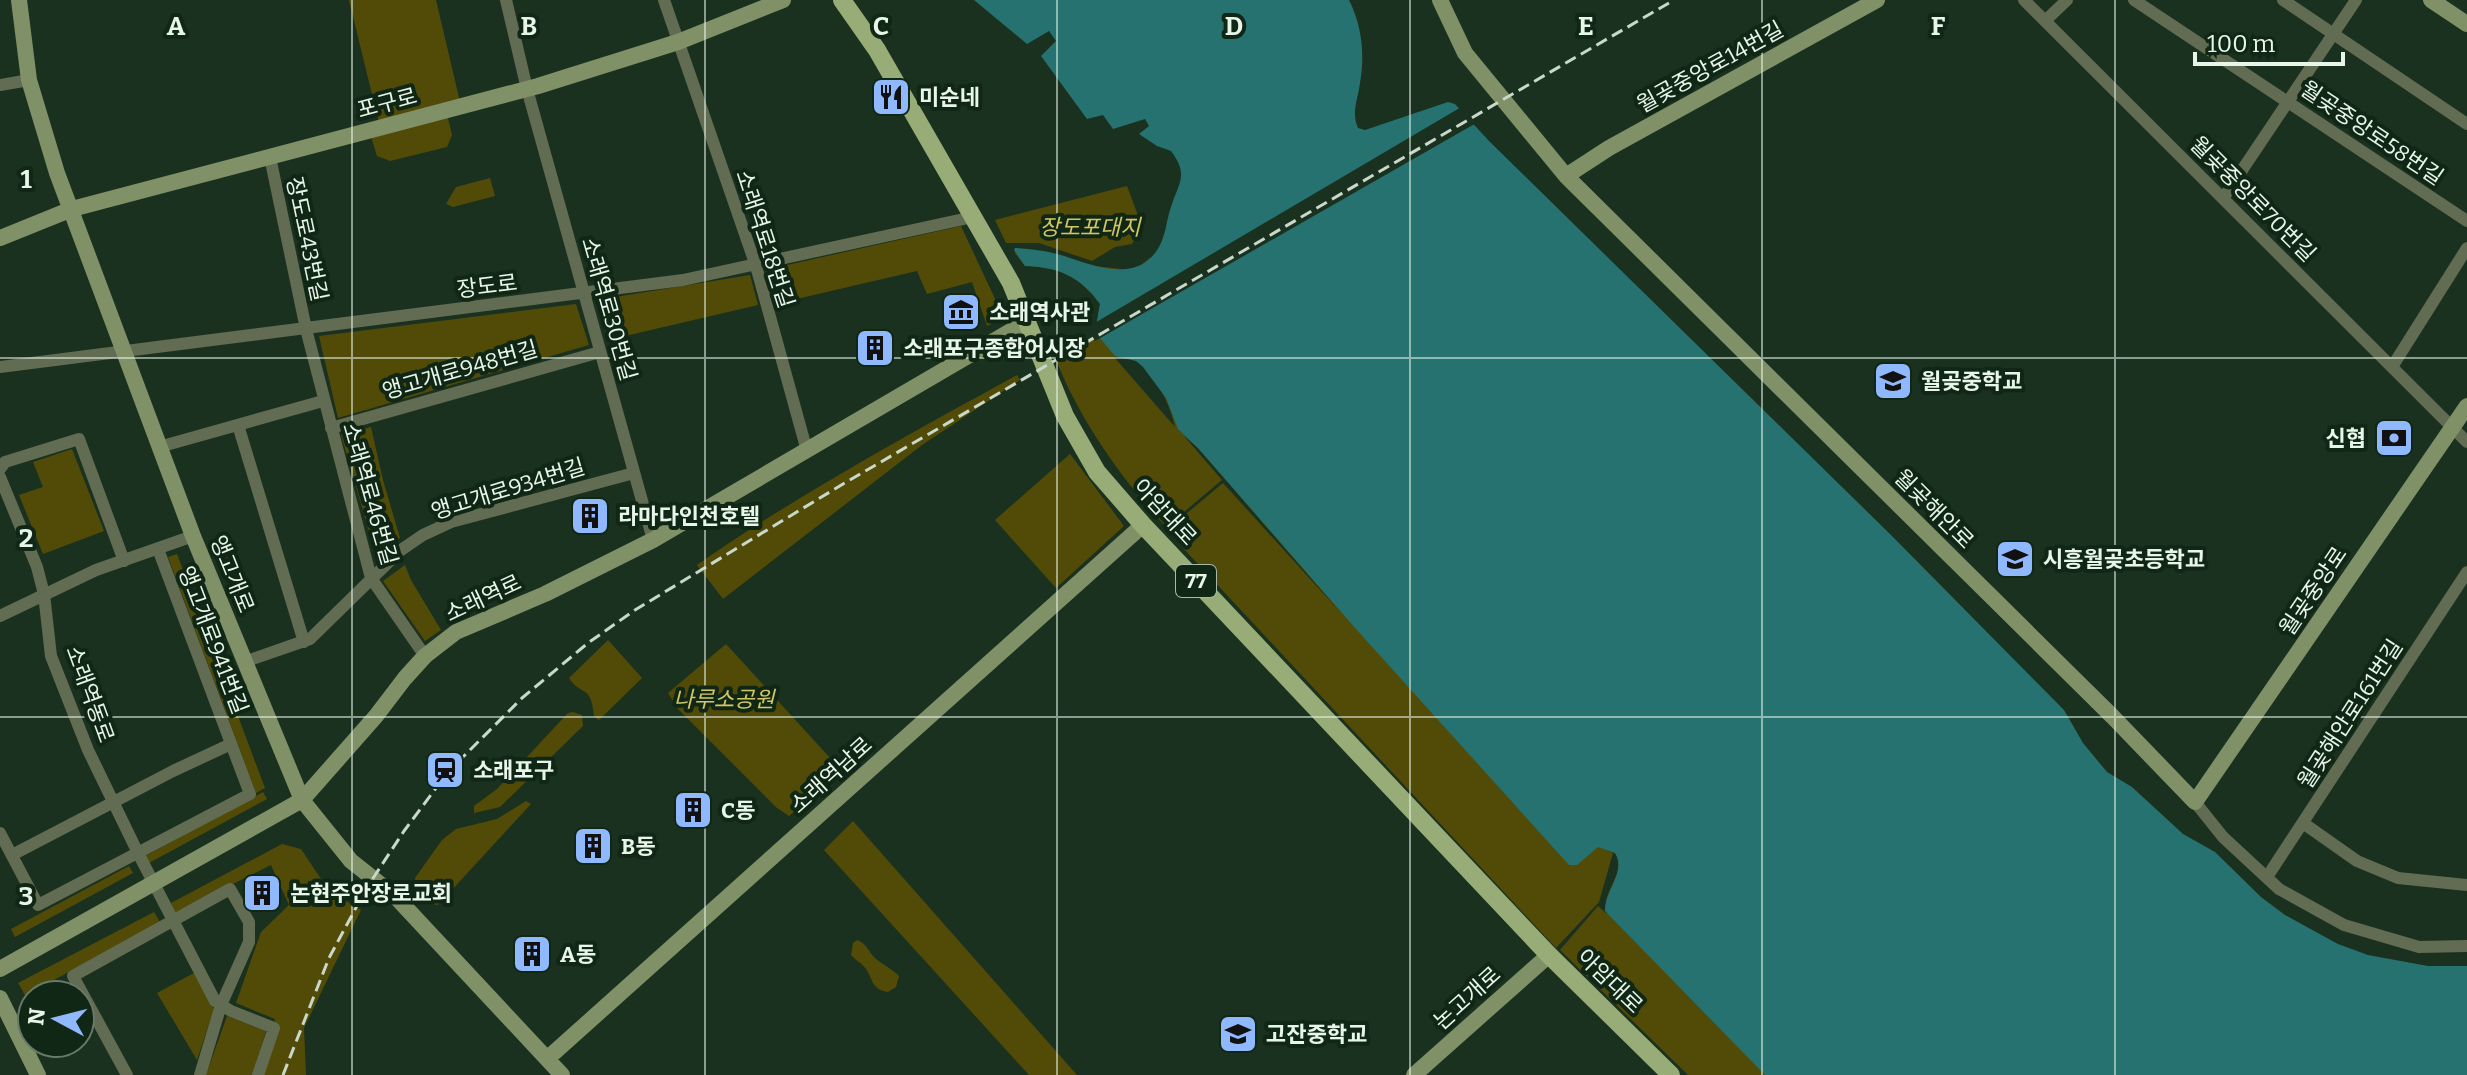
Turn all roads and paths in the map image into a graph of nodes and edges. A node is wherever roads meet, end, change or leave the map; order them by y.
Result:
1 (19, 0) edge
2 (506, 0) edge
3 (664, 0) edge
4 (783, 0) edge
5 (842, 0) edge
6 (1440, 0) edge
7 (1877, 0) edge
8 (2024, 0) edge
9 (2067, 0) edge
10 (2134, 0) edge
11 (2283, 0) edge
12 (2356, 0) edge
13 (2431, 0) edge
14 (2045, 21) junction
15 (2467, 24) edge
16 (2334, 33) junction
17 (678, 42) junction
18 (29, 80) junction
19 (0, 85) edge
20 (527, 89) junction
21 (2289, 100) junction
22 (2467, 124) edge
23 (270, 157) junction
24 (1566, 176) junction
25 (2224, 197) junction
26 (72, 209) junction
27 (973, 217) junction
28 (2467, 221) edge
29 (0, 238) edge
30 (2467, 248) edge
31 (756, 266) junction
32 (584, 294) junction
33 (1028, 321) junction
34 (306, 329) junction
35 (124, 350) junction
36 (600, 352) junction
37 (0, 367) edge
38 (2392, 367) junction
39 (323, 401) junction
40 (2467, 406) edge
41 (238, 425) junction
42 (331, 428) junction
43 (2452, 428) junction
44 (2467, 442) edge
45 (159, 447) junction
46 (807, 451) junction
47 (0, 469) edge
48 (634, 473) junction
49 (0, 477) edge
50 (1143, 525) junction
51 (193, 536) junction
52 (653, 540) junction
53 (158, 549) junction
54 (124, 561) junction
55 (2467, 572) edge
56 (371, 578) junction
57 (2463, 588) edge
58 (44, 594) junction
59 (0, 616) edge
60 (304, 642) junction
61 (425, 656) junction
62 (244, 662) junction
63 (231, 744) junction
64 (302, 800) junction
65 (2195, 802) junction
66 (114, 804) junction
67 (2303, 823) junction
68 (0, 833) edge
69 (138, 853) junction
70 (12, 855) junction
71 (2267, 877) junction
72 (153, 883) junction
73 (2467, 885) edge
74 (173, 922) junction
75 (2467, 946) edge
76 (1549, 955) junction
77 (0, 969) edge
78 (0, 998) edge
79 (221, 1005) junction
80 (548, 1058) junction
81 (38, 1075) edge
82 (127, 1075) edge
83 (200, 1075) edge
84 (258, 1075) edge
85 (562, 1075) edge
86 (1414, 1075) edge
87 (1671, 1075) edge

1 - 18 street, 앵고개로
2 - 20 street, 소래역로30번길
3 - 17 street, 소래역로18번길
4 - 17 street, 포구로
5 - 27 main road, 아암대로 / 77
6 - 24 street, 월곶해안로
7 - 24 street, 월곶중앙로14번길
8 - 14 street, 월곶중앙로70번길
9 - 14 street
10 - 21 street, 월곶중앙로58번길
11 - 16 street
12 - 16 street
13 - 15 street
14 - 25 street, 월곶중앙로70번길
16 - 21 street
16 - 22 street
17 - 20 street, 포구로
17 - 31 street, 소래역로18번길
18 - 19 street
18 - 26 street, 앵고개로
20 - 23 street, 포구로
20 - 32 street, 소래역로30번길
21 - 25 street
21 - 28 street, 월곶중앙로58번길
23 - 26 street, 포구로
23 - 34 street, 장도로43번길
24 - 65 street, 월곶해안로
25 - 38 street, 월곶중앙로70번길
26 - 29 street, 포구로
26 - 35 street, 앵고개로
27 - 31 street, 장도로
27 - 33 main road, 아암대로 / 77
30 - 38 street
31 - 32 street, 장도로
31 - 46 street, 소래역로18번길
32 - 34 street, 장도로
32 - 36 street, 소래역로30번길
33 - 46 street, 소래역로
33 - 50 main road, 아암대로 / 77
34 - 35 street, 장도로
34 - 39 street, 소래역로46번길
35 - 37 street, 장도로
35 - 45 street, 앵고개로
36 - 42 street, 앵고개로948번길
36 - 48 street, 소래역로30번길
38 - 43 street, 월곶중앙로70번길
39 - 41 street
39 - 42 street, 소래역로46번길
40 - 43 street, 월곶중앙로
41 - 45 street
41 - 60 street
42 - 56 street, 소래역로46번길
43 - 44 street, 월곶중앙로70번길
43 - 65 street, 월곶중앙로
45 - 51 street, 앵고개로
46 - 52 street, 소래역로
47 - 54 street
48 - 52 street, 소래역로30번길
48 - 56 street, 앵고개로934번길
49 - 58 street
50 - 76 main road, 아암대로 / 77
50 - 80 street, 소래역남로
51 - 53 street, 앵고개로941번길
51 - 62 street, 앵고개로
52 - 61 street, 소래역로
53 - 54 street, 앵고개로941번길
53 - 63 street, 앵고개로941번길
54 - 58 street, 앵고개로941번길
55 - 57 street, 월곶해안로161번길
56 - 60 street, 앵고개로934번길
56 - 61 street, 소래역로46번길
57 - 67 street, 월곶해안로161번길
58 - 59 street, 앵고개로941번길
58 - 66 street, 소래역동로
60 - 62 street, 앵고개로934번길
61 - 64 street, 소래역로
62 - 64 street, 앵고개로
63 - 66 street
63 - 69 street
64 - 72 street, 소래역로
64 - 80 street, 앵고개로
65 - 71 street, 월곶해안로
66 - 69 street, 소래역동로
66 - 70 street
67 - 71 street, 월곶해안로161번길
67 - 73 street
68 - 70 street
69 - 70 street
69 - 72 street, 소래역동로
71 - 75 street, 월곶해안로
72 - 74 street, 소래역동로
72 - 77 street, 소래역로
74 - 79 street, 소래역동로
74 - 79 street
74 - 82 street
76 - 86 street, 논고개로
76 - 87 main road, 아암대로 / 77
78 - 81 street
79 - 83 street
79 - 84 street
80 - 85 street, 앵고개로

